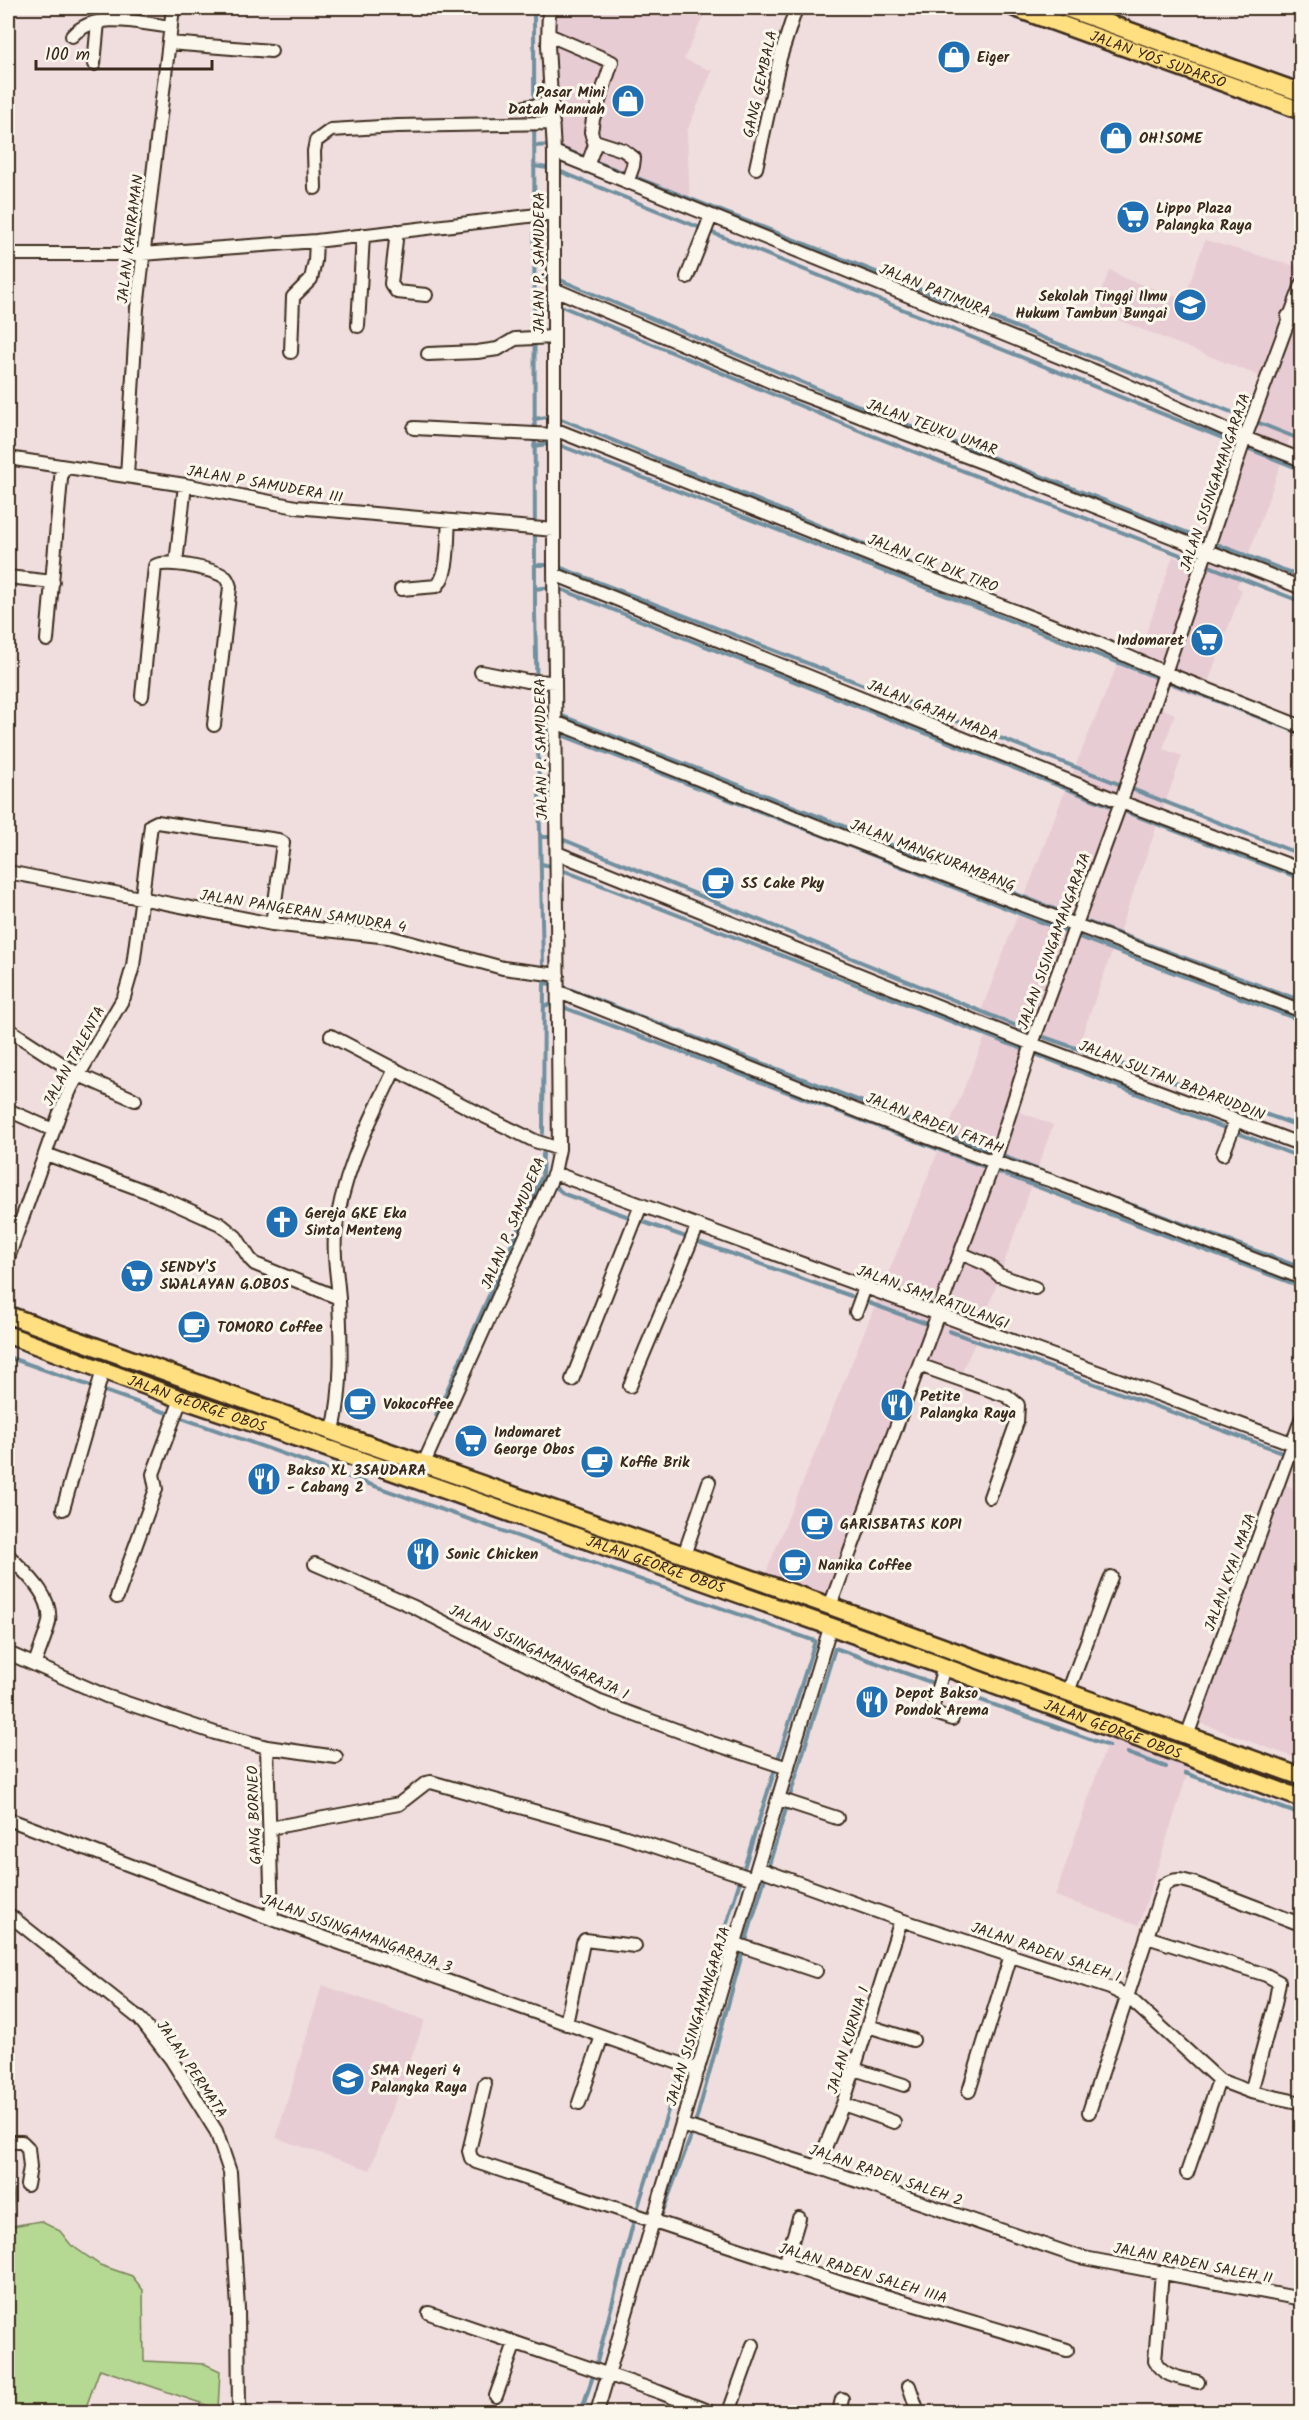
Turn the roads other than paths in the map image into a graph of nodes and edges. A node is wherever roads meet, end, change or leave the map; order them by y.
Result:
1 (173, 8) edge
2 (549, 8) edge
3 (796, 8) edge
4 (1015, 8) edge
5 (1066, 8) edge
6 (98, 22) junction
7 (171, 27) junction
8 (549, 35) junction
9 (72, 36) dead end
10 (169, 43) junction
11 (271, 51) dead end
12 (94, 64) dead end
13 (1302, 93) edge
14 (551, 104) junction
15 (525, 106) dead end
16 (1302, 111) edge
17 (553, 123) junction
18 (595, 141) junction
19 (554, 153) junction
20 (587, 166) junction
21 (756, 168) dead end
22 (627, 183) junction
23 (315, 188) dead end
24 (554, 213) junction
25 (711, 216) junction
26 (397, 231) junction
27 (363, 235) junction
28 (316, 241) junction
29 (8, 254) edge
30 (142, 254) junction
31 (687, 276) dead end
32 (1302, 284) edge
33 (554, 289) junction
34 (426, 295) dead end
35 (1288, 316) junction
36 (1302, 322) edge
37 (358, 326) dead end
38 (554, 337) junction
39 (291, 352) dead end
40 (428, 354) dead end
41 (414, 428) dead end
42 (554, 432) junction
43 (1245, 438) junction
44 (8, 458) edge
45 (1302, 460) edge
46 (62, 467) junction
47 (127, 476) junction
48 (185, 485) junction
49 (449, 521) junction
50 (554, 530) junction
51 (1207, 550) junction
52 (176, 563) junction
53 (554, 574) junction
54 (8, 577) edge
55 (53, 582) junction
56 (1302, 588) edge
57 (401, 590) dead end
58 (47, 640) dead end
59 (481, 672) dead end
60 (1166, 673) junction
61 (555, 682) junction
62 (142, 696) dead end
63 (555, 722) junction
64 (214, 725) dead end
65 (1302, 727) edge
66 (1121, 802) junction
67 (557, 853) junction
68 (1302, 870) edge
69 (8, 872) edge
70 (141, 898) junction
71 (272, 924) junction
72 (1076, 926) junction
73 (558, 975) junction
74 (559, 992) junction
75 (1302, 1011) edge
76 (8, 1029) edge
77 (331, 1036) dead end
78 (1032, 1044) junction
79 (395, 1069) junction
80 (79, 1075) junction
81 (135, 1100) dead end
82 (8, 1110) edge
83 (1236, 1120) junction
84 (53, 1130) junction
85 (1302, 1145) edge
86 (559, 1149) junction
87 (46, 1154) junction
88 (1223, 1154) dead end
89 (993, 1162) junction
90 (554, 1173) junction
91 (640, 1205) junction
92 (697, 1227) junction
93 (960, 1253) junction
94 (8, 1258) edge
95 (1302, 1278) edge
96 (865, 1287) junction
97 (1035, 1288) dead end
98 (339, 1298) junction
99 (856, 1312) dead end
100 (8, 1315) edge
101 (938, 1315) junction
102 (8, 1335) edge
103 (919, 1365) junction
104 (103, 1371) junction
105 (572, 1380) dead end
106 (630, 1386) dead end
107 (181, 1399) junction
108 (1302, 1418) edge
109 (333, 1431) junction
110 (1297, 1446) edge
111 (424, 1462) junction
112 (709, 1482) dead end
113 (990, 1497) dead end
114 (63, 1509) dead end
115 (602, 1527) junction
116 (596, 1545) junction
117 (8, 1555) edge
118 (684, 1555) junction
119 (315, 1564) dead end
120 (1111, 1577) dead end
121 (117, 1597) dead end
122 (830, 1606) junction
123 (830, 1628) junction
124 (935, 1644) junction
125 (8, 1653) edge
126 (35, 1664) junction
127 (938, 1665) junction
128 (1068, 1692) junction
129 (952, 1719) dead end
130 (1186, 1736) junction
131 (267, 1747) junction
132 (336, 1757) dead end
133 (788, 1768) junction
134 (1302, 1777) edge
135 (779, 1799) junction
136 (1302, 1799) edge
137 (837, 1818) dead end
138 (8, 1819) edge
139 (270, 1828) junction
140 (755, 1873) junction
141 (8, 1914) edge
142 (272, 1919) junction
143 (901, 1920) junction
144 (1295, 1922) dead end
145 (1147, 1936) junction
146 (736, 1944) junction
147 (635, 1946) dead end
148 (1011, 1955) junction
149 (816, 1971) dead end
150 (1127, 1996) junction
151 (566, 2024) junction
152 (868, 2026) junction
153 (602, 2037) junction
154 (913, 2040) dead end
155 (854, 2069) junction
156 (698, 2070) junction
157 (1220, 2080) junction
158 (485, 2084) dead end
159 (904, 2085) dead end
160 (969, 2091) dead end
161 (1251, 2092) junction
162 (579, 2103) dead end
163 (1302, 2103) edge
164 (843, 2104) junction
165 (1089, 2112) dead end
166 (894, 2122) dead end
167 (682, 2125) junction
168 (8, 2142) edge
169 (817, 2167) junction
170 (1187, 2173) dead end
171 (27, 2185) dead end
172 (799, 2218) dead end
173 (651, 2222) junction
174 (1079, 2257) joint
175 (785, 2265) junction
176 (1162, 2272) junction
177 (1302, 2300) edge
178 (429, 2313) dead end
179 (515, 2343) junction
180 (753, 2345) dead end
181 (1067, 2350) dead end
182 (609, 2374) junction
183 (1198, 2382) dead end
184 (909, 2386) dead end
185 (496, 2397) dead end
186 (842, 2399) dead end
187 (239, 2412) edge
188 (597, 2412) edge
189 (710, 2412) edge
190 (729, 2412) edge
191 (839, 2412) edge
192 (918, 2412) edge

1 - 7 street, JALAN KARIRAMAN
2 - 8 street, JALAN P. SAMUDERA
3 - 21 street, GANG GEMBALA
4 - 16 main road, JALAN YOS SUDARSO
5 - 13 main road, JALAN YOS SUDARSO
6 - 7 street
6 - 9 street
6 - 12 street
7 - 10 street, JALAN KARIRAMAN
8 - 14 street, JALAN P. SAMUDERA
8 - 18 street
10 - 11 street
10 - 30 street, JALAN KARIRAMAN
14 - 15 street
14 - 17 street, JALAN P. SAMUDERA
17 - 19 street, JALAN P. SAMUDERA
17 - 23 street
18 - 20 street
18 - 22 street
19 - 20 street, JALAN PATIMURA
19 - 24 street, JALAN P. SAMUDERA
20 - 22 street, JALAN PATIMURA
22 - 25 street, JALAN PATIMURA
24 - 26 street
24 - 33 street, JALAN P. SAMUDERA
25 - 31 street
25 - 43 street, JALAN PATIMURA
26 - 27 street
26 - 34 street
27 - 28 street
27 - 37 street
28 - 30 street
28 - 39 street
29 - 30 street
30 - 47 street, JALAN KARIRAMAN
32 - 35 street, JALAN SISINGAMANGARAJA
33 - 38 street, JALAN P. SAMUDERA
33 - 51 street, JALAN TEUKU UMAR
35 - 36 street
35 - 43 street, JALAN SISINGAMANGARAJA
38 - 40 street
38 - 42 street, JALAN P. SAMUDERA
41 - 42 street, JALAN CIK DIK TIRO
42 - 50 street, JALAN P. SAMUDERA
42 - 60 street, JALAN CIK DIK TIRO
43 - 45 street, JALAN PATIMURA
43 - 51 street, JALAN SISINGAMANGARAJA
44 - 46 street, JALAN P SAMUDERA III
46 - 47 street, JALAN P SAMUDERA III
46 - 55 street
47 - 48 street, JALAN P SAMUDERA III
48 - 49 street, JALAN P SAMUDERA III
48 - 52 street
49 - 50 street, JALAN P SAMUDERA III
49 - 57 street
50 - 53 street, JALAN P. SAMUDERA
51 - 56 street, JALAN TEUKU UMAR
51 - 60 street, JALAN SISINGAMANGARAJA
52 - 62 street
52 - 64 street
53 - 61 street, JALAN P. SAMUDERA
53 - 66 street, JALAN GAJAH MADA
54 - 55 street
55 - 58 street
59 - 61 street
60 - 65 street, JALAN CIK DIK TIRO
60 - 66 street, JALAN SISINGAMANGARAJA
61 - 63 street, JALAN P. SAMUDERA
63 - 67 street, JALAN P. SAMUDERA
63 - 72 street, JALAN MANGKURAMBANG
66 - 68 street, JALAN GAJAH MADA
66 - 72 street, JALAN SISINGAMANGARAJA
67 - 73 street, JALAN P. SAMUDERA
67 - 78 street, JALAN SULTAN BADARUDDIN
69 - 70 street, JALAN PANGERAN SAMUDRA 4
70 - 71 street, JALAN PANGERAN SAMUDRA 4
70 - 71 street, JALAN TALENTA
70 - 80 street, JALAN TALENTA
71 - 73 street, JALAN PANGERAN SAMUDRA 4
72 - 75 street, JALAN MANGKURAMBANG
72 - 78 street, JALAN SISINGAMANGARAJA
73 - 74 street, JALAN P. SAMUDERA
74 - 86 street, JALAN P. SAMUDERA
74 - 89 street, JALAN RADEN FATAH
76 - 80 street
77 - 79 street
78 - 83 street, JALAN SULTAN BADARUDDIN
78 - 89 street, JALAN SISINGAMANGARAJA
79 - 86 street
79 - 98 street
80 - 81 street
80 - 84 street, JALAN TALENTA
82 - 84 street
83 - 85 street, JALAN SULTAN BADARUDDIN
83 - 88 street
84 - 87 street, JALAN TALENTA
86 - 90 street, JALAN P. SAMUDERA
87 - 94 street, JALAN TALENTA
87 - 98 street
89 - 93 street, JALAN SISINGAMANGARAJA
89 - 95 street, JALAN RADEN FATAH
90 - 91 street, JALAN SAM RATULANGI
90 - 111 street, JALAN P. SAMUDERA
91 - 92 street, JALAN SAM RATULANGI
91 - 105 street
92 - 96 street, JALAN SAM RATULANGI
92 - 106 street
93 - 97 street
93 - 101 street, JALAN SISINGAMANGARAJA
96 - 99 street
96 - 101 street, JALAN SAM RATULANGI
98 - 109 street
100 - 109 main road, JALAN GEORGE OBOS
101 - 103 street, JALAN SISINGAMANGARAJA
101 - 110 street, JALAN SAM RATULANGI
102 - 104 main road, JALAN GEORGE OBOS
103 - 113 street
103 - 122 street, JALAN SISINGAMANGARAJA
104 - 107 main road, JALAN GEORGE OBOS
104 - 114 street
107 - 116 main road, JALAN GEORGE OBOS
107 - 121 street
108 - 110 street, JALAN KYAI MAJA
109 - 111 main road, JALAN GEORGE OBOS
110 - 130 street, JALAN KYAI MAJA
111 - 115 main road, JALAN GEORGE OBOS
112 - 118 street
115 - 116 main road
115 - 118 main road, JALAN GEORGE OBOS
116 - 123 main road, JALAN GEORGE OBOS
117 - 126 street
118 - 122 main road, JALAN GEORGE OBOS
119 - 133 street, JALAN SISINGAMANGARAJA 1
120 - 128 street
122 - 124 main road, JALAN GEORGE OBOS
123 - 127 main road, JALAN GEORGE OBOS
123 - 133 street, JALAN SISINGAMANGARAJA
124 - 127 main road
124 - 128 main road, JALAN GEORGE OBOS
125 - 126 street
126 - 131 street
127 - 129 street
127 - 136 main road, JALAN GEORGE OBOS
128 - 130 main road, JALAN GEORGE OBOS
130 - 134 main road, JALAN GEORGE OBOS
131 - 132 street
131 - 139 street, GANG BORNEO
133 - 135 street, JALAN SISINGAMANGARAJA
135 - 137 street
135 - 140 street, JALAN SISINGAMANGARAJA
138 - 142 street, JALAN SISINGAMANGARAJA 3
139 - 140 street
139 - 142 street, GANG BORNEO
140 - 143 street, JALAN RADEN SALEH I
140 - 146 street, JALAN SISINGAMANGARAJA
141 - 187 street, JALAN PERMATA
142 - 151 street, JALAN SISINGAMANGARAJA 3
143 - 148 street, JALAN RADEN SALEH I
143 - 152 street, JALAN KURNIA I
144 - 145 street
145 - 150 street
145 - 161 street
146 - 149 street
146 - 156 street, JALAN SISINGAMANGARAJA
147 - 151 street
148 - 150 street, JALAN RADEN SALEH I
148 - 160 street
150 - 157 street, JALAN RADEN SALEH I
150 - 165 street
151 - 153 street, JALAN SISINGAMANGARAJA 3
152 - 154 street
152 - 155 street, JALAN KURNIA I
153 - 156 street, JALAN SISINGAMANGARAJA 3
153 - 162 street
155 - 159 street
155 - 164 street, JALAN KURNIA I
156 - 167 street, JALAN SISINGAMANGARAJA
157 - 161 street, JALAN RADEN SALEH I
157 - 170 street
158 - 173 street, JALAN RADEN SALEH IIIA
161 - 163 street, JALAN RADEN SALEH I
164 - 166 street
164 - 169 street, JALAN KURNIA I
167 - 169 street, JALAN RADEN SALEH 2
167 - 173 street, JALAN SISINGAMANGARAJA
168 - 171 street
169 - 174 street, JALAN RADEN SALEH 2
172 - 175 street
173 - 175 street, JALAN RADEN SALEH IIIA
173 - 182 street, JALAN SISINGAMANGARAJA
174 - 176 street, JALAN RADEN SALEH II
175 - 181 street, JALAN RADEN SALEH IIIA
176 - 177 street, JALAN RADEN SALEH II
176 - 183 street
178 - 179 street
179 - 182 street
179 - 185 street
180 - 190 street
182 - 188 street, JALAN SISINGAMANGARAJA
182 - 189 street
184 - 192 street
186 - 191 street

